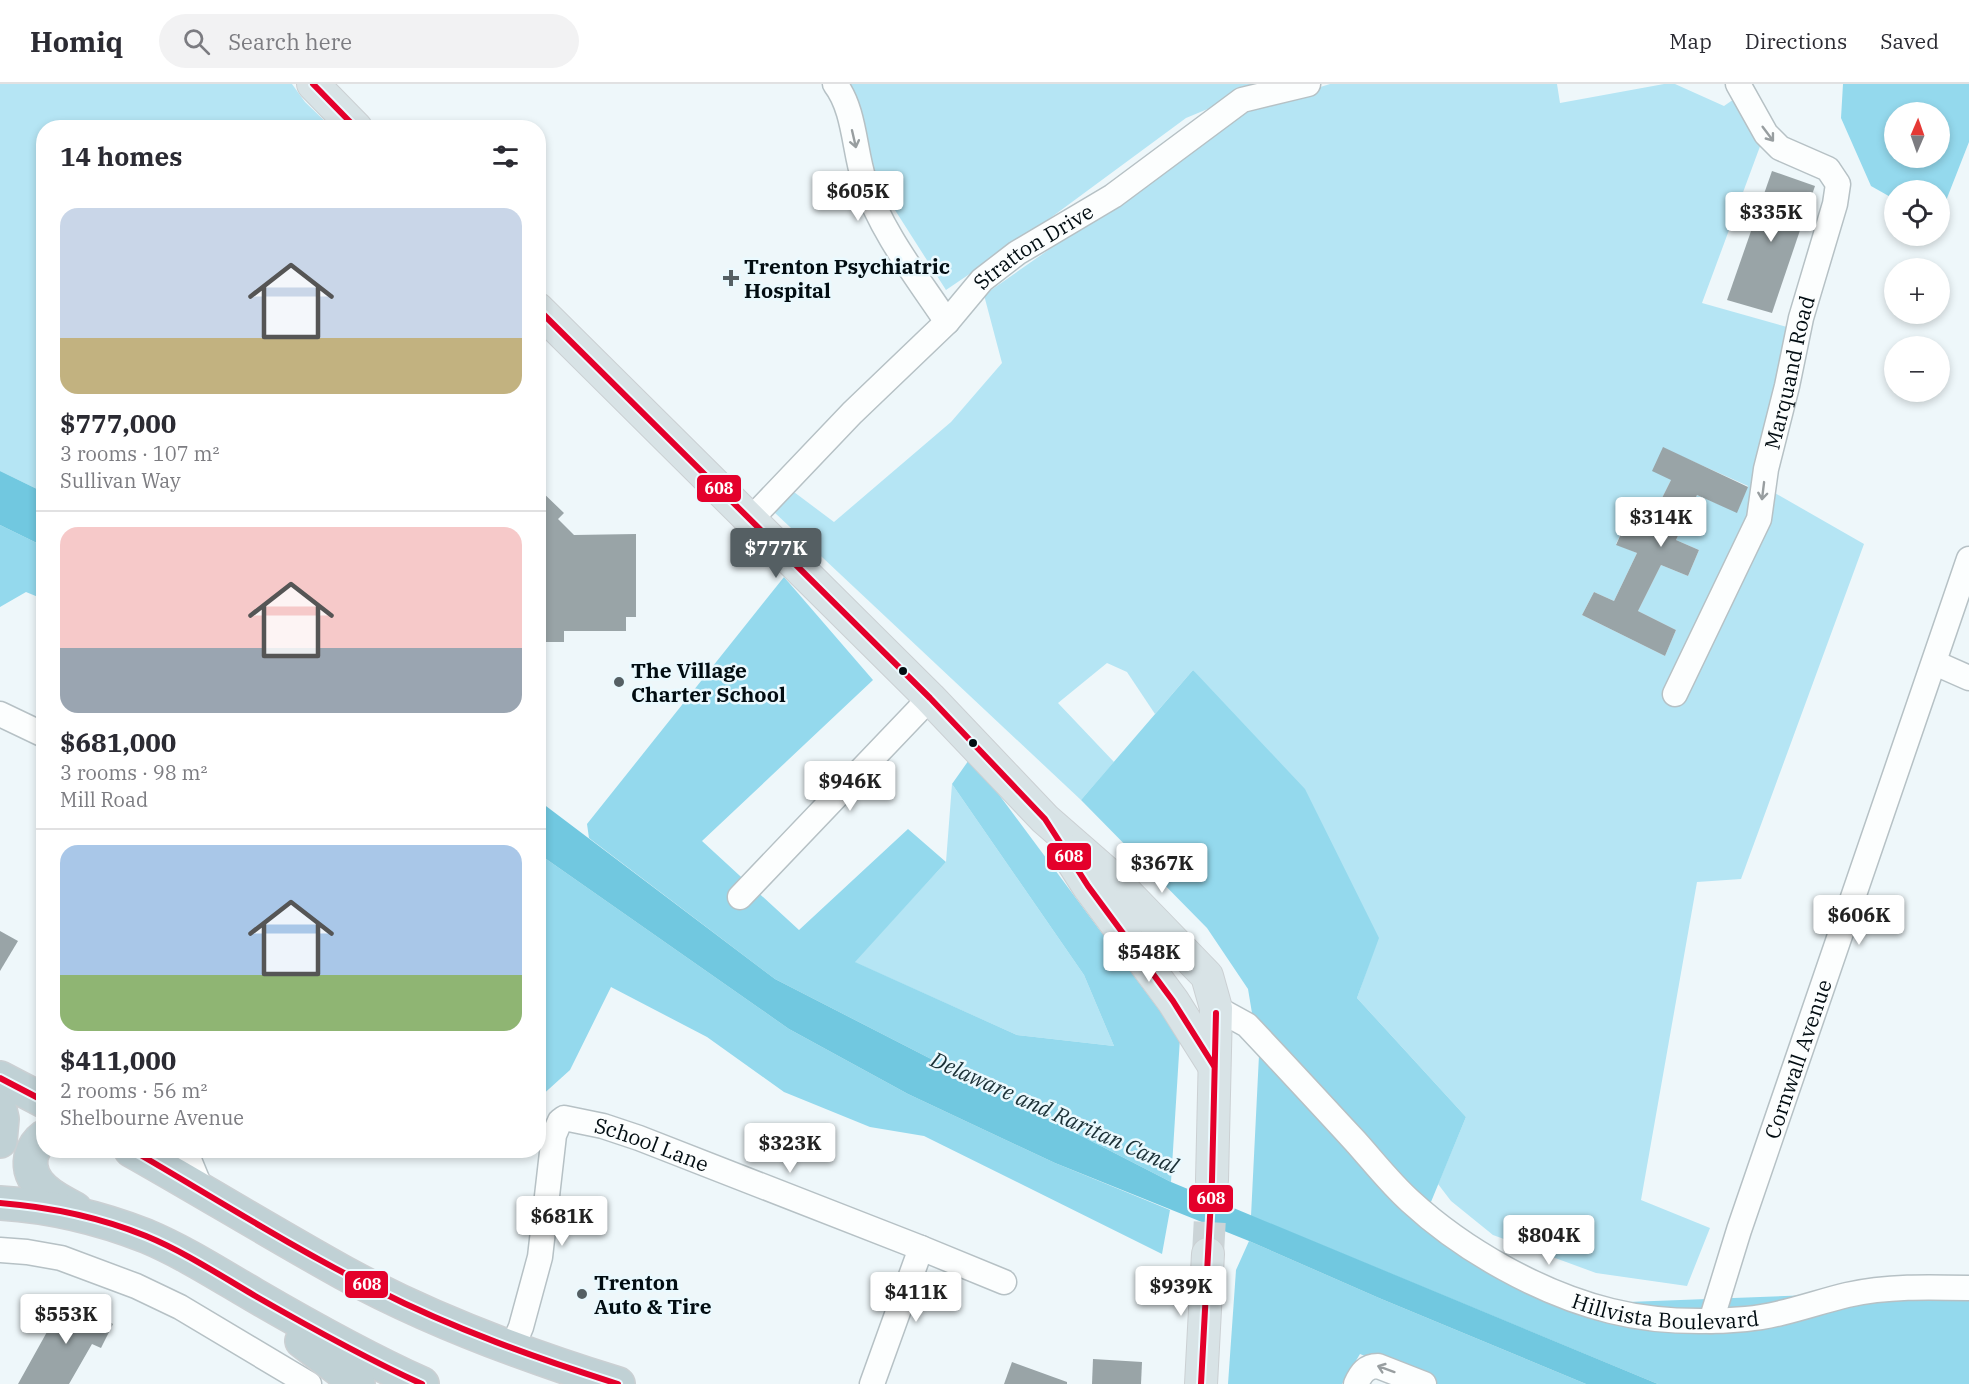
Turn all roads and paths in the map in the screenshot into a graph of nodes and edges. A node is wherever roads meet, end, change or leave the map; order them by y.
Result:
1 (314, 84) edge
2 (835, 84) edge
3 (1308, 84) edge
4 (1738, 84) edge
5 (1240, 92) edge
6 (348, 120) edge
7 (546, 317) edge
8 (948, 322) junction
9 (751, 519) junction
10 (1969, 559) edge
11 (1935, 663) junction
12 (1969, 678) edge
13 (1675, 694) dead end
14 (930, 698) junction
15 (0, 714) edge
16 (36, 731) edge
17 (1045, 819) junction
18 (740, 897) dead end
19 (1113, 919) junction
20 (1216, 1008) junction
21 (1214, 1066) junction
22 (0, 1078) edge
23 (36, 1097) edge
24 (36, 1146) edge
25 (145, 1158) edge
26 (188, 1158) edge
27 (1212, 1180) tunnel mouth
28 (201, 1189) junction
29 (0, 1203) edge
30 (98, 1220) junction
31 (921, 1248) junction
32 (0, 1250) edge
33 (1209, 1254) tunnel mouth
34 (1004, 1282) dead end
35 (1969, 1288) edge
36 (253, 1294) junction
37 (1711, 1321) junction
38 (512, 1348) junction
39 (309, 1384) edge
40 (358, 1384) edge
41 (422, 1384) edge
42 (618, 1384) edge
43 (872, 1384) edge
44 (1201, 1384) edge
45 (1356, 1384) edge
46 (1424, 1384) edge

1 - 6 main road
2 -> 8 street
3 - 5 street, Stratton Drive
4 -> 13 street, Marquand Road
5 - 8 street, Stratton Drive
7 - 9 main road
8 - 9 street, Stratton Drive
9 - 14 main road
10 - 11 street, Cornwall Avenue
11 - 12 street
11 - 37 street, Cornwall Avenue
14 - 17 main road
14 - 18 street
15 - 16 street
17 - 19 main road
17 - 20 main road
19 - 20 main road
19 - 21 main road
20 - 21 main road
20 - 37 street, Hillvista Boulevard
21 - 27 main road
22 - 23 highway
24 - 30 highway
25 - 28 highway
26 - 28 street
28 - 38 highway
29 - 30 highway
30 - 36 highway
31 - 34 street, School Lane
31 - 38 street, School Lane
31 - 43 street
32 - 39 street
33 - 44 main road
35 - 37 street, Hillvista Boulevard
36 - 40 highway
36 - 41 highway
38 - 42 highway
46 -> 45 street

